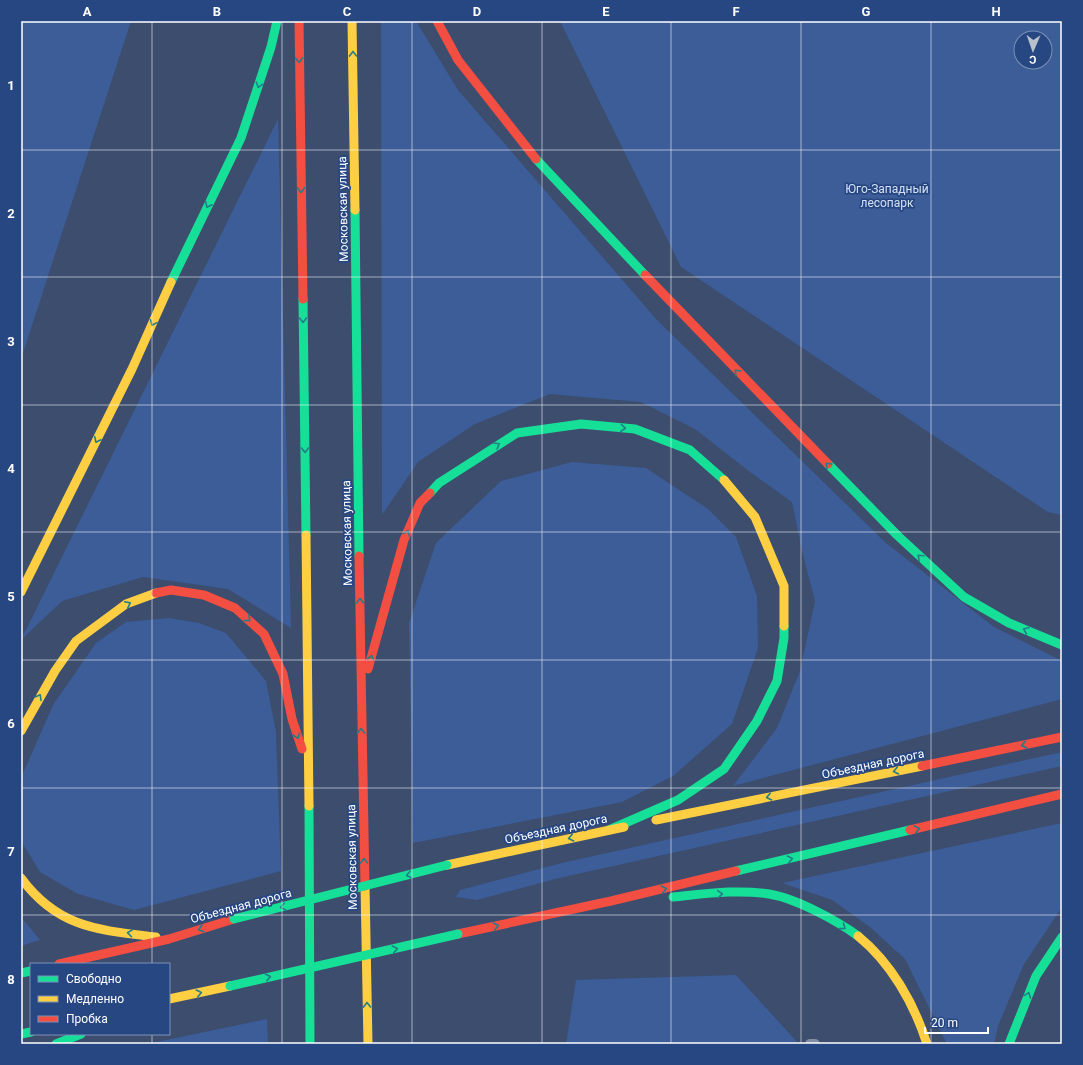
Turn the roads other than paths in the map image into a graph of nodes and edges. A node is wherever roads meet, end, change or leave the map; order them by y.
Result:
1 (276, 21) edge
2 (299, 21) edge
3 (352, 21) edge
4 (437, 21) edge
5 (21, 592) edge
6 (1062, 645) edge
7 (361, 695) junction
8 (21, 731) edge
9 (1062, 737) edge
10 (309, 770) junction
11 (1062, 794) edge
12 (609, 830) junction
13 (21, 878) edge
14 (612, 901) junction
15 (1062, 937) edge
16 (169, 939) junction
17 (63, 963) edge
18 (170, 999) edge
19 (78, 1035) edge
20 (56, 1044) edge
21 (310, 1044) edge
22 (368, 1044) edge
23 (810, 1044) edge
24 (816, 1044) edge
25 (927, 1044) edge
26 (1009, 1044) edge

1 -> 5 main road
2 -> 10 main road
7 -> 3 main road, Московская улица
6 -> 4 main road
7 -> 12 main road
22 -> 7 main road, Московская улица
8 -> 10 main road
9 -> 12 main road, Объездная дорога
10 - 21 main road
14 -> 11 main road
12 -> 16 main road, Объездная дорога, bridge
16 -> 13 main road
18 -> 14 main road, bridge
14 -> 25 main road
26 -> 15 main road
16 - 17 main road, Объездная дорога
19 - 20 main road
23 - 24 lane

